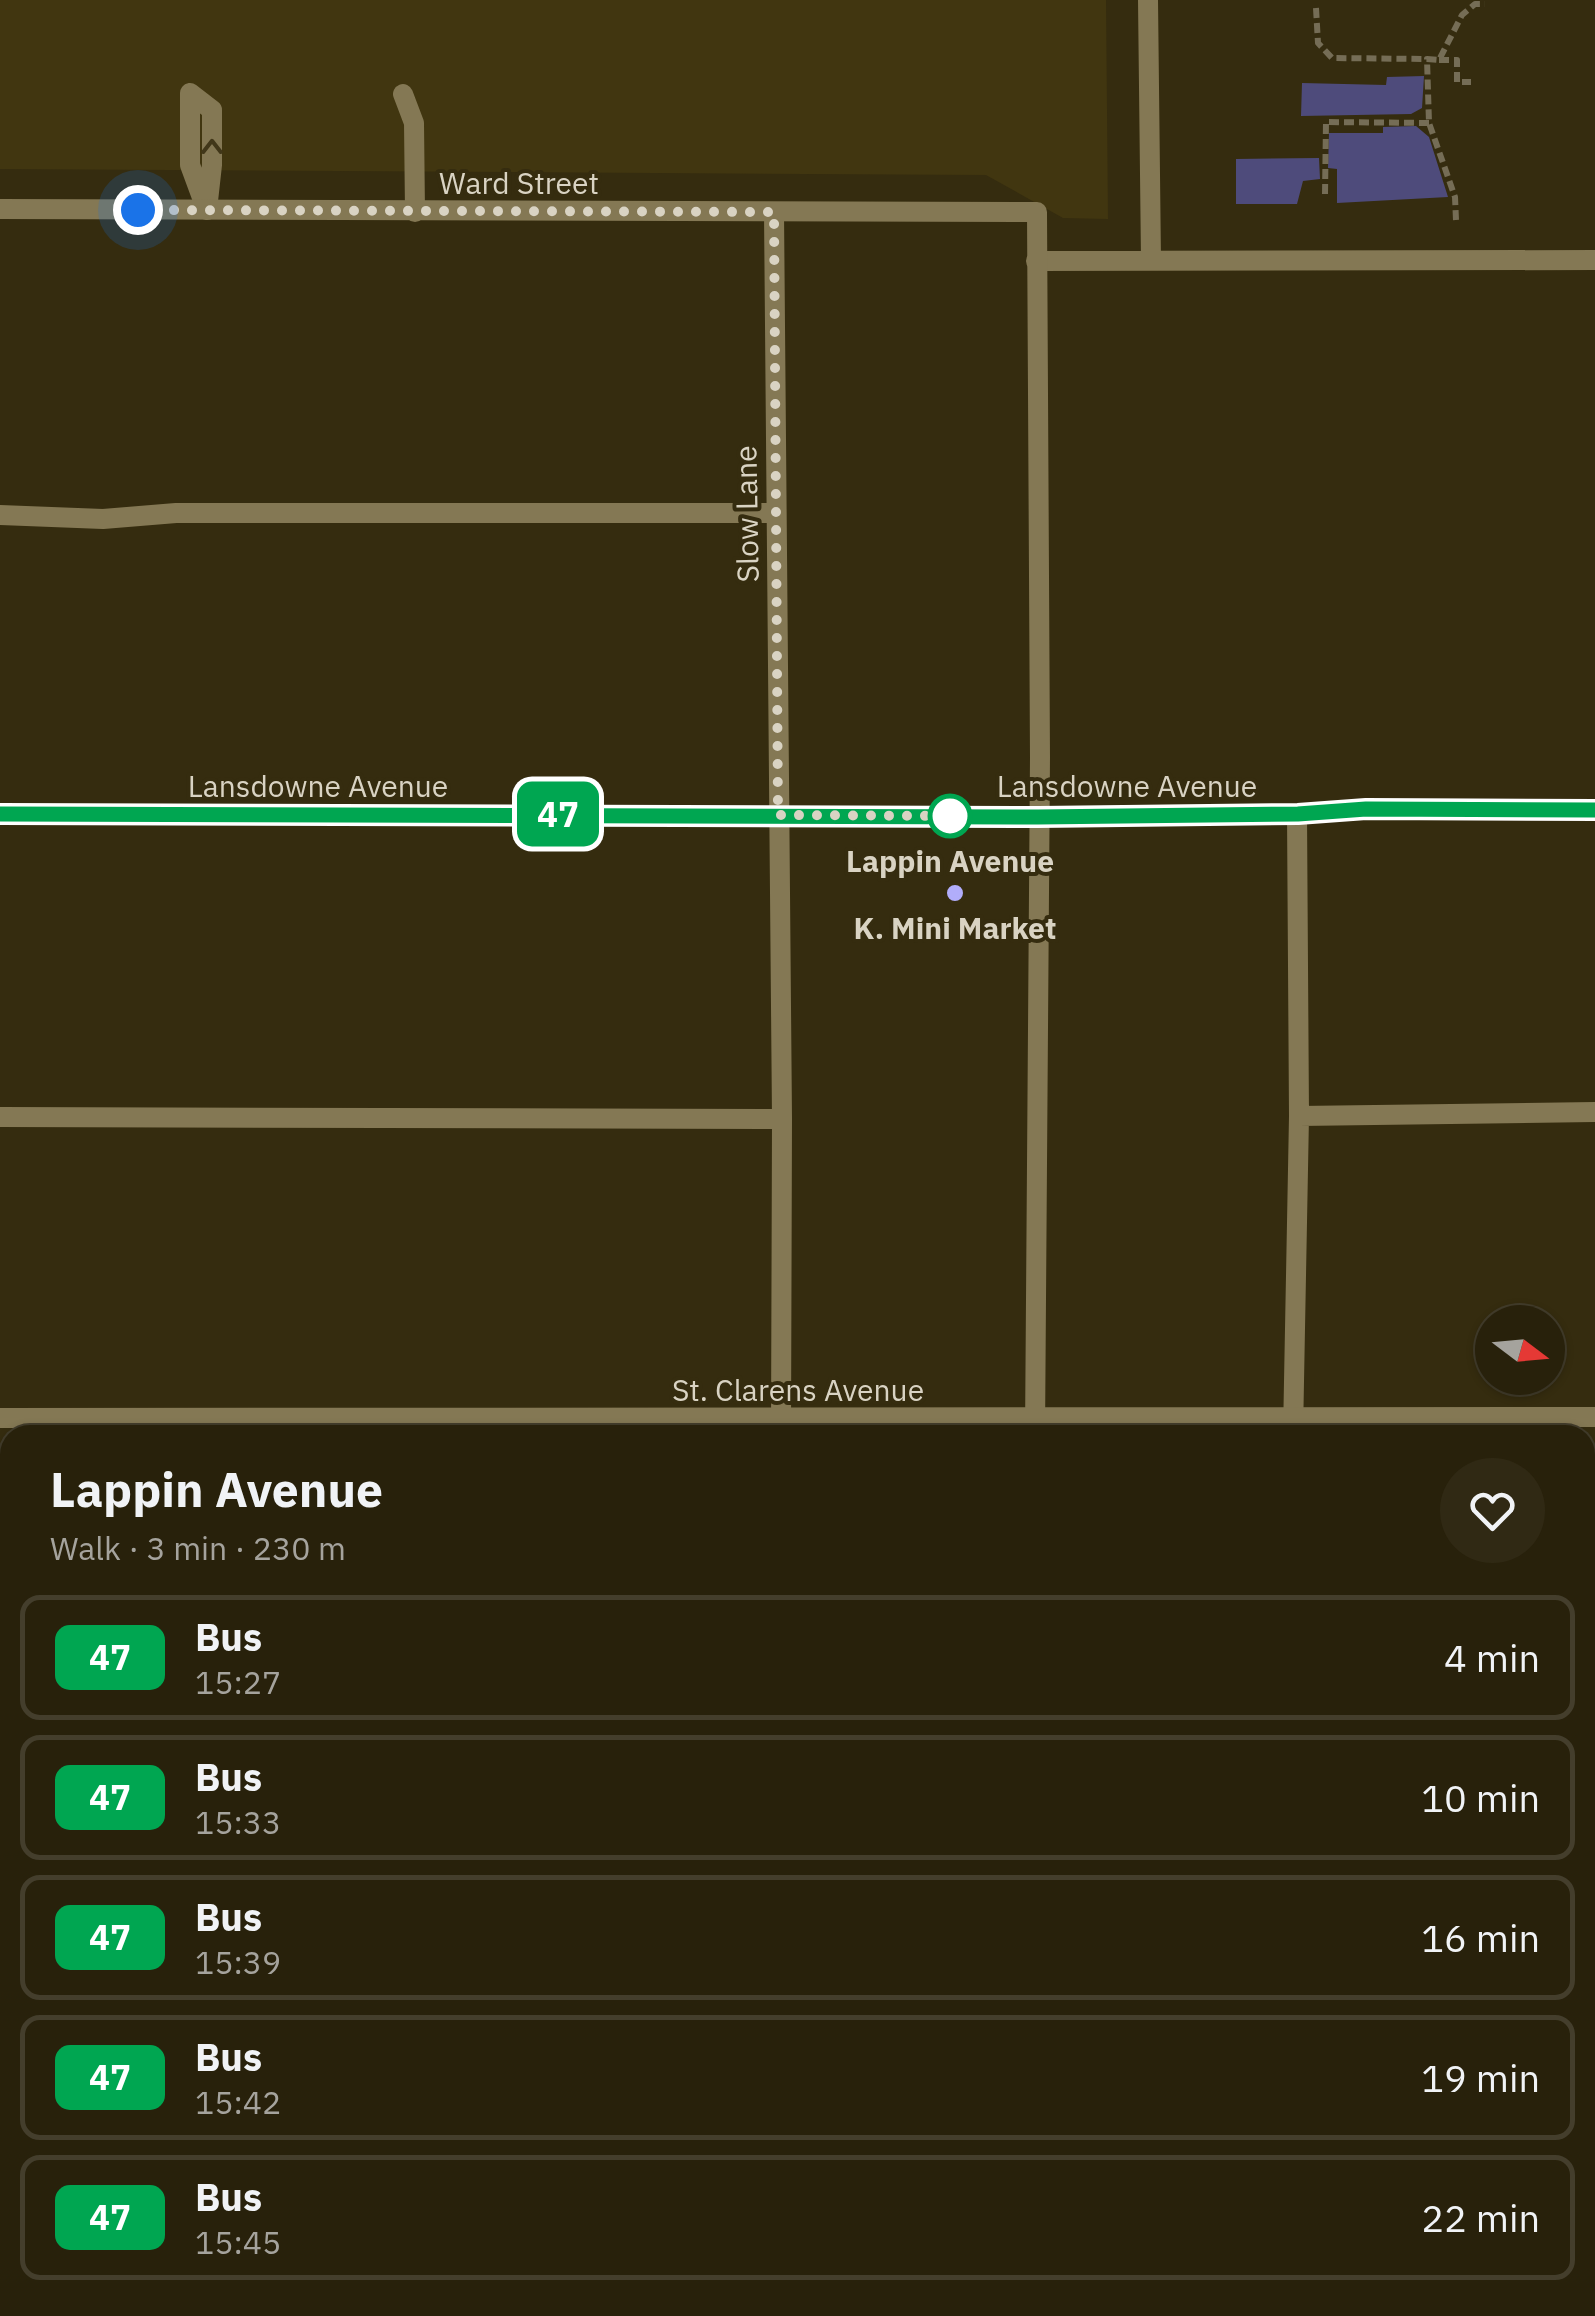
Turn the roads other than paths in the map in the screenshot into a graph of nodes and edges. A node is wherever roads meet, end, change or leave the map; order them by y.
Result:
1 (1148, 0) edge
2 (402, 94) dead end
3 (0, 209) edge
4 (415, 212) junction
5 (774, 212) junction
6 (1595, 260) edge
7 (1036, 261) junction
8 (1151, 261) junction
9 (776, 514) junction
10 (0, 516) edge
11 (1595, 810) edge
12 (0, 814) edge
13 (1298, 814) junction
14 (778, 815) junction
15 (1038, 817) junction
16 (1595, 1112) edge
17 (1298, 1116) junction
18 (0, 1117) edge
19 (782, 1119) junction
20 (1595, 1417) edge
21 (0, 1418) edge
22 (607, 1425) edge
23 (780, 1425) edge
24 (1035, 1425) edge
25 (1293, 1425) edge
26 (1327, 1425) edge

1 - 8 street
2 - 4 street
3 - 4 street, Ward Street
4 - 5 street, Ward Street
5 - 7 street, Ward Street
5 - 9 street, Slow Lane
6 - 8 street
7 - 8 street
7 - 15 street
9 - 10 street
9 - 14 street, Slow Lane
11 - 13 street, Lansdowne Avenue
12 - 14 street, Lansdowne Avenue
13 - 15 street, Lansdowne Avenue
13 - 17 street
14 - 15 street, Lansdowne Avenue
14 - 19 street, Slow Lane
15 - 24 street
16 - 17 street
17 - 25 street
18 - 19 street
19 - 23 street, Slow Lane
20 - 26 street, St. Clarens Avenue
21 - 22 street, St. Clarens Avenue

